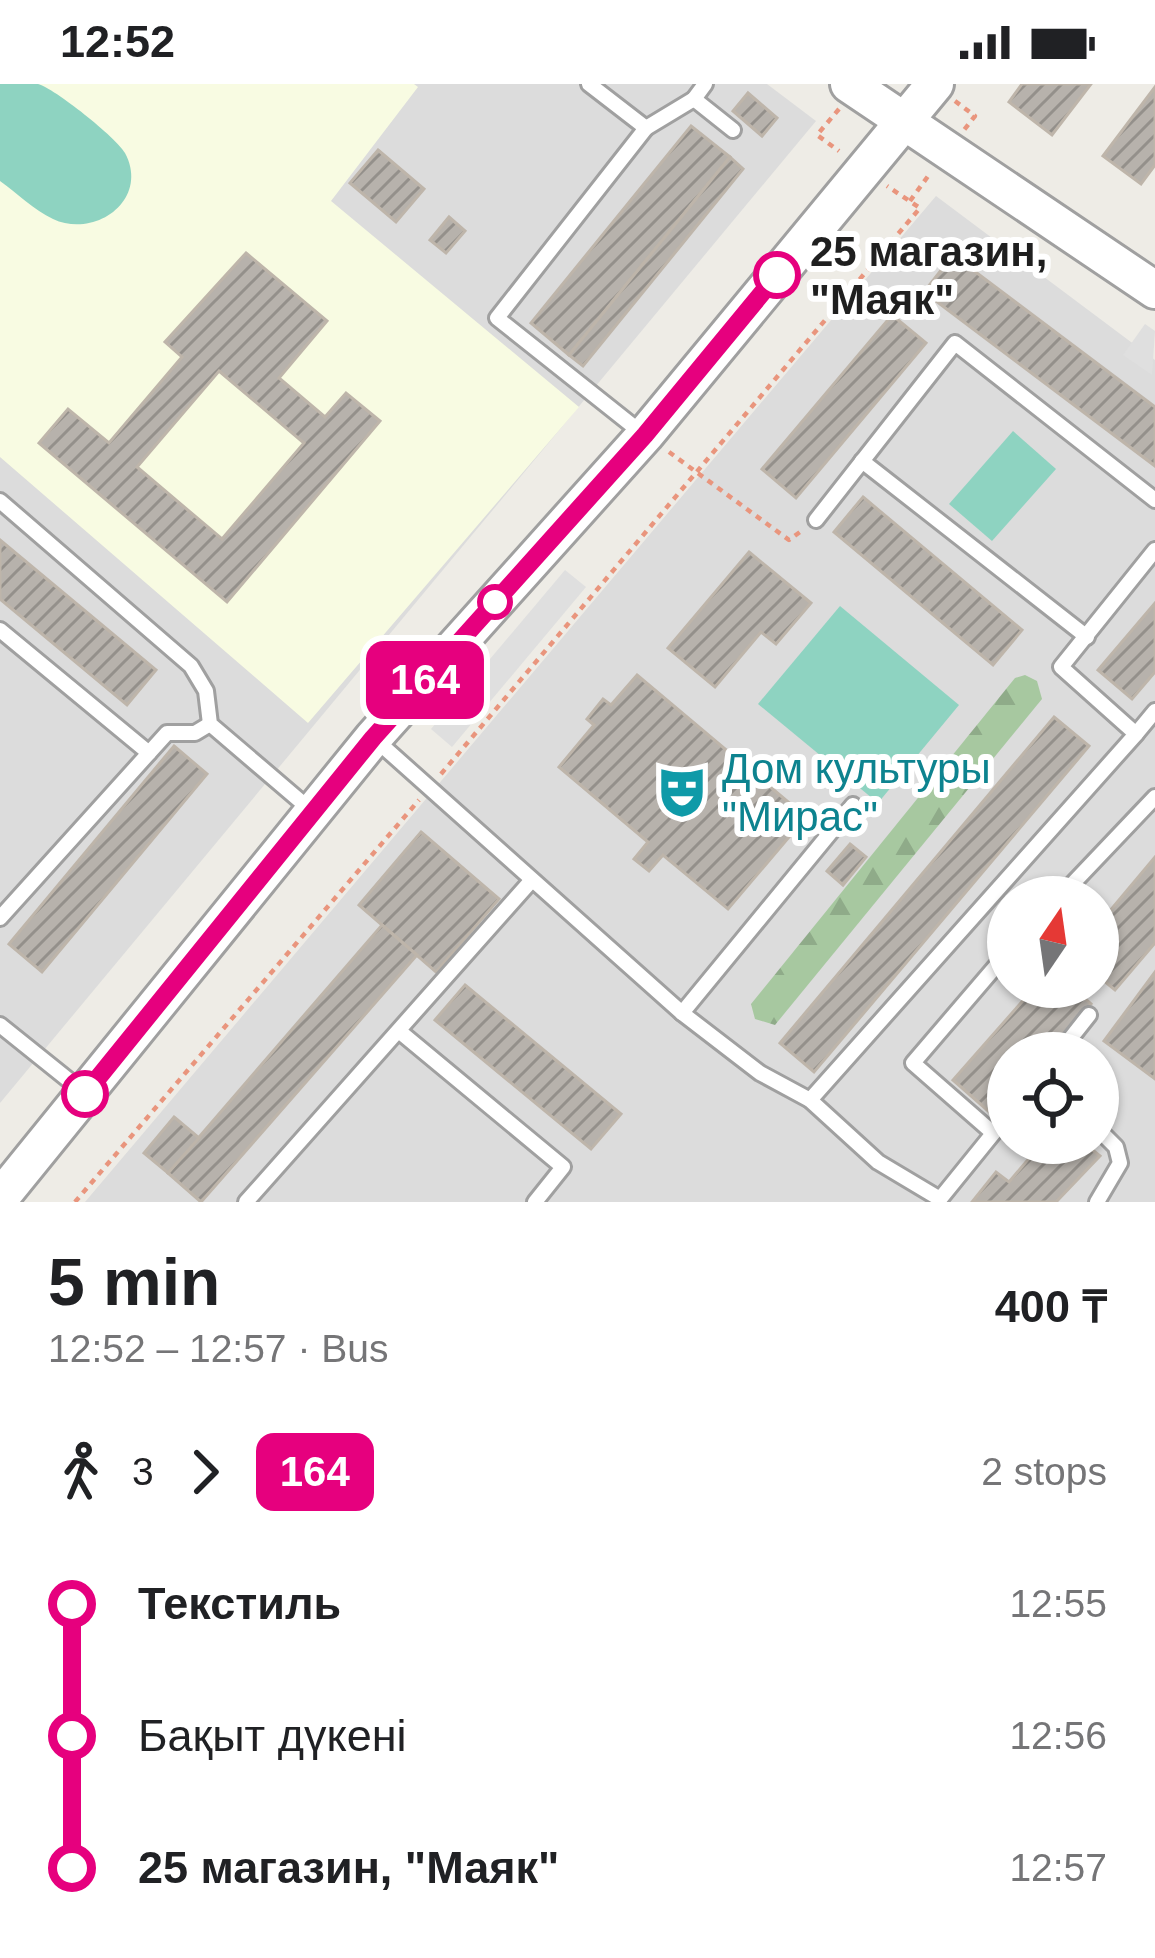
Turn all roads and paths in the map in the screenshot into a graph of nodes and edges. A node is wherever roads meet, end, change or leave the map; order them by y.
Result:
1 (589, 84) edge
2 (705, 84) edge
3 (849, 84) edge
4 (935, 84) edge
5 (694, 99) junction
6 (902, 124) junction
7 (646, 128) junction
8 (733, 130) dead end
9 (910, 201) dead end
10 (1155, 290) edge
11 (645, 435) junction
12 (862, 461) junction
13 (698, 472) junction
14 (1155, 500) edge
15 (0, 501) edge
16 (816, 520) joint
17 (1155, 550) edge
18 (0, 630) edge
19 (1087, 638) junction
20 (1155, 711) edge
21 (210, 724) junction
22 (1136, 734) junction
23 (373, 738) junction
24 (149, 753) junction
25 (429, 789) junction
26 (1155, 797) edge
27 (853, 805) dead end
28 (313, 812) junction
29 (1080, 876) edge
30 (531, 881) junction
31 (0, 918) edge
32 (987, 977) edge
33 (682, 1013) junction
34 (1090, 1015) dead end
35 (0, 1024) edge
36 (399, 1031) junction
37 (1076, 1032) edge
38 (85, 1094) junction
39 (810, 1100) junction
40 (987, 1128) edge
41 (987, 1141) edge
42 (1119, 1159) edge
43 (0, 1198) edge
44 (942, 1201) edge
45 (75, 1202) edge
46 (246, 1202) edge
47 (535, 1202) edge
48 (1097, 1202) edge

1 - 7 lane
2 - 5 lane
3 - 6 street
4 - 6 street
5 - 7 lane
5 - 8 lane
6 - 10 street
6 - 11 street
7 - 11 lane
9 - 13 path
11 - 13 path
11 - 23 street
12 - 14 lane
12 - 16 lane
12 - 19 lane
13 - 16 path
13 - 25 path
15 - 21 lane
17 - 19 lane
18 - 24 lane
19 - 22 lane
20 - 22 lane
21 - 24 lane
21 - 28 lane
22 - 39 lane
23 - 25 lane
23 - 28 street
24 - 31 lane
25 - 30 lane
25 - 45 path
26 - 29 lane
27 - 33 lane
28 - 38 street
30 - 33 lane
30 - 36 lane
32 - 40 lane
33 - 39 lane
34 - 37 lane
35 - 38 lane
36 - 46 lane
36 - 47 lane
38 - 43 street
39 - 44 lane
41 - 44 lane
42 - 48 lane

